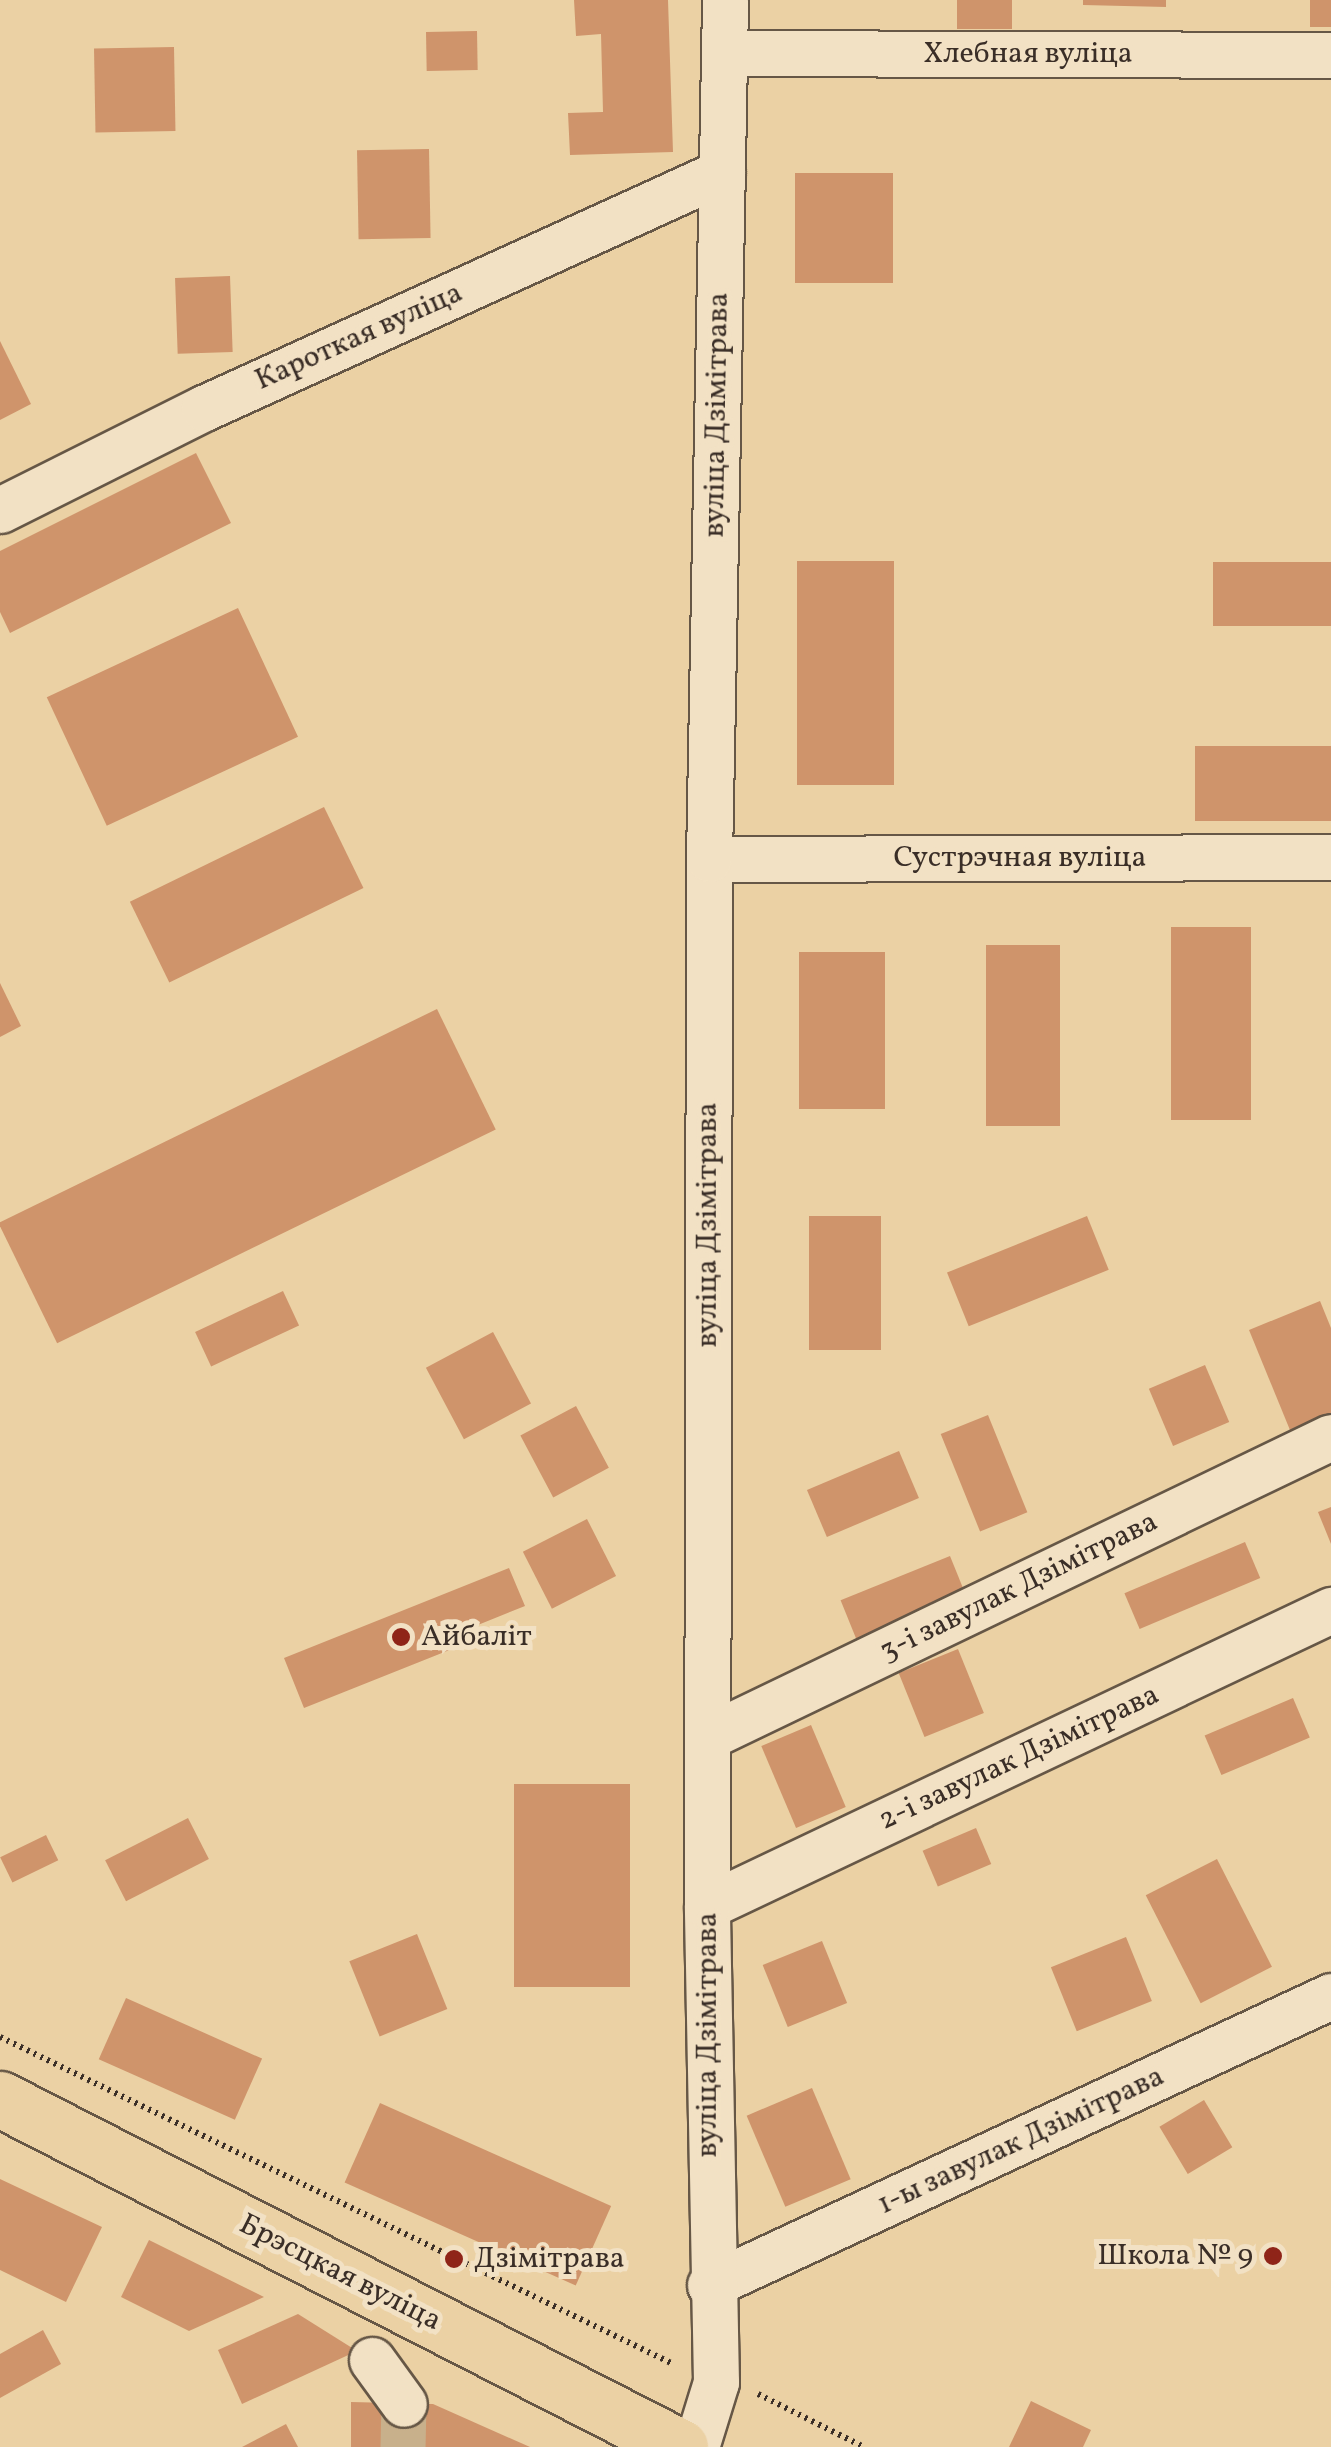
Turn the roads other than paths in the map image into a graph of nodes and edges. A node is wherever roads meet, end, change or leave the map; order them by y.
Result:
1 (725, 0) edge
2 (724, 53) junction
3 (1331, 56) edge
4 (722, 172) junction
5 (0, 510) edge
6 (1331, 857) edge
7 (709, 859) junction
8 (1331, 1437) edge
9 (1331, 1610) edge
10 (707, 1737) junction
11 (707, 1906) junction
12 (1331, 1996) edge
13 (0, 2100) edge
14 (710, 2285) junction
15 (372, 2360) dead end
16 (404, 2404) tunnel mouth
17 (680, 2447) edge
18 (696, 2447) edge

1 - 2 street, вуліца Дзімітрава
2 - 3 street, Хлебная вуліца
2 - 4 street, вуліца Дзімітрава
4 - 5 street, Кароткая вуліца
4 - 7 street, вуліца Дзімітрава
6 - 7 street, Сустрэчная вуліца
7 - 10 street, вуліца Дзімітрава
8 - 10 street, 3-і завулак Дзімітрава
9 - 11 street, 2-і завулак Дзімітрава
10 - 11 street, вуліца Дзімітрава
11 - 14 street, вуліца Дзімітрава
12 - 14 street, 1-ы завулак Дзімітрава
13 - 17 main road, Брэсцкая вуліца
14 - 18 street, вуліца Дзімітрава
15 - 16 street

